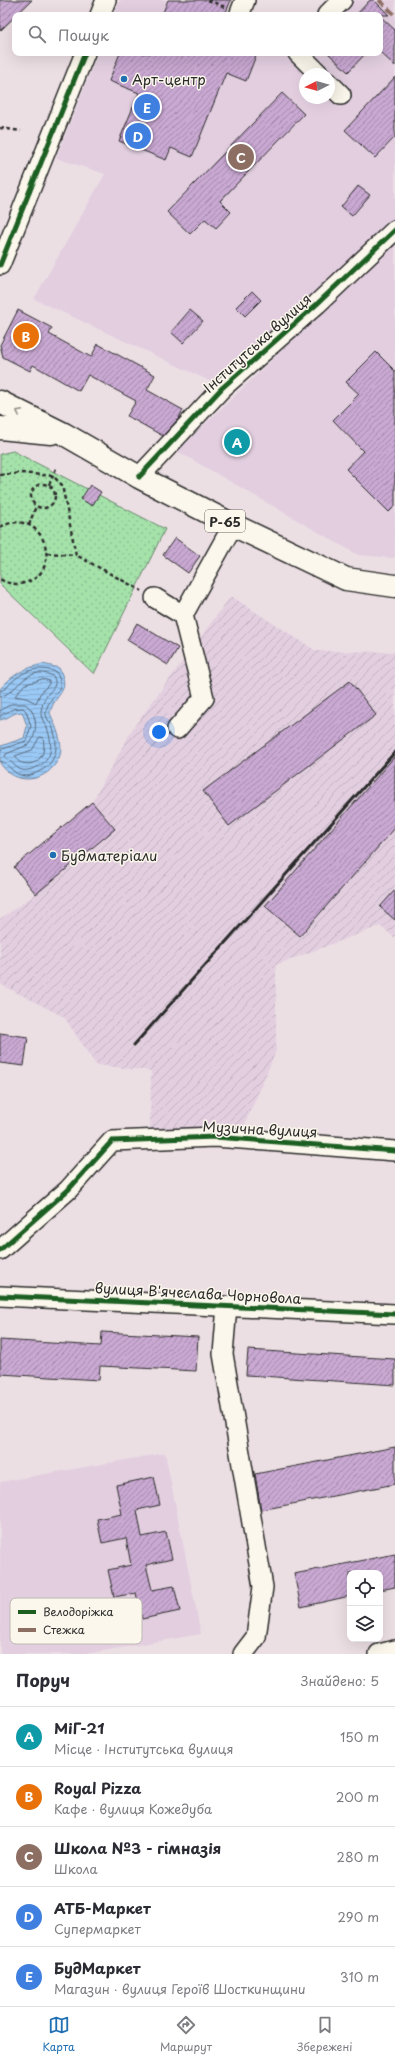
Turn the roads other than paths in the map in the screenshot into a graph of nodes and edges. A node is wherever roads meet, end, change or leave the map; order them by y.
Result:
1 (106, 0) edge
2 (340, 0) edge
3 (101, 12) edge
4 (330, 12) edge
5 (84, 56) edge
6 (301, 56) edge
7 (313, 68) edge
8 (395, 230) edge
9 (0, 265) edge
10 (0, 402) edge
11 (0, 428) edge
12 (64, 434) junction
13 (139, 477) junction
14 (233, 525) junction
15 (395, 586) edge
16 (155, 598) road end
17 (183, 615) junction
18 (177, 728) dead end
19 (395, 1151) edge
20 (0, 1250) edge
21 (0, 1296) edge
22 (227, 1306) junction
23 (395, 1314) edge
24 (395, 1650) edge
25 (243, 1654) edge
26 (379, 1654) edge

1 - 3 street
2 - 4 street
5 - 9 street
6 - 7 street
8 - 13 street, Інститутська вулиця
12 -> 10 main road, Р-65
11 - 12 main road, Р-65
12 - 13 main road, Р-65
13 - 14 main road, Р-65
14 - 15 main road, Р-65
14 - 17 street
16 - 17 street
17 - 18 street
19 - 20 street, Музична вулиця
21 - 22 street, вулиця В'ячеслава Чорновола
22 - 23 street, вулиця В'ячеслава Чорновола
22 - 25 street
24 - 26 street

